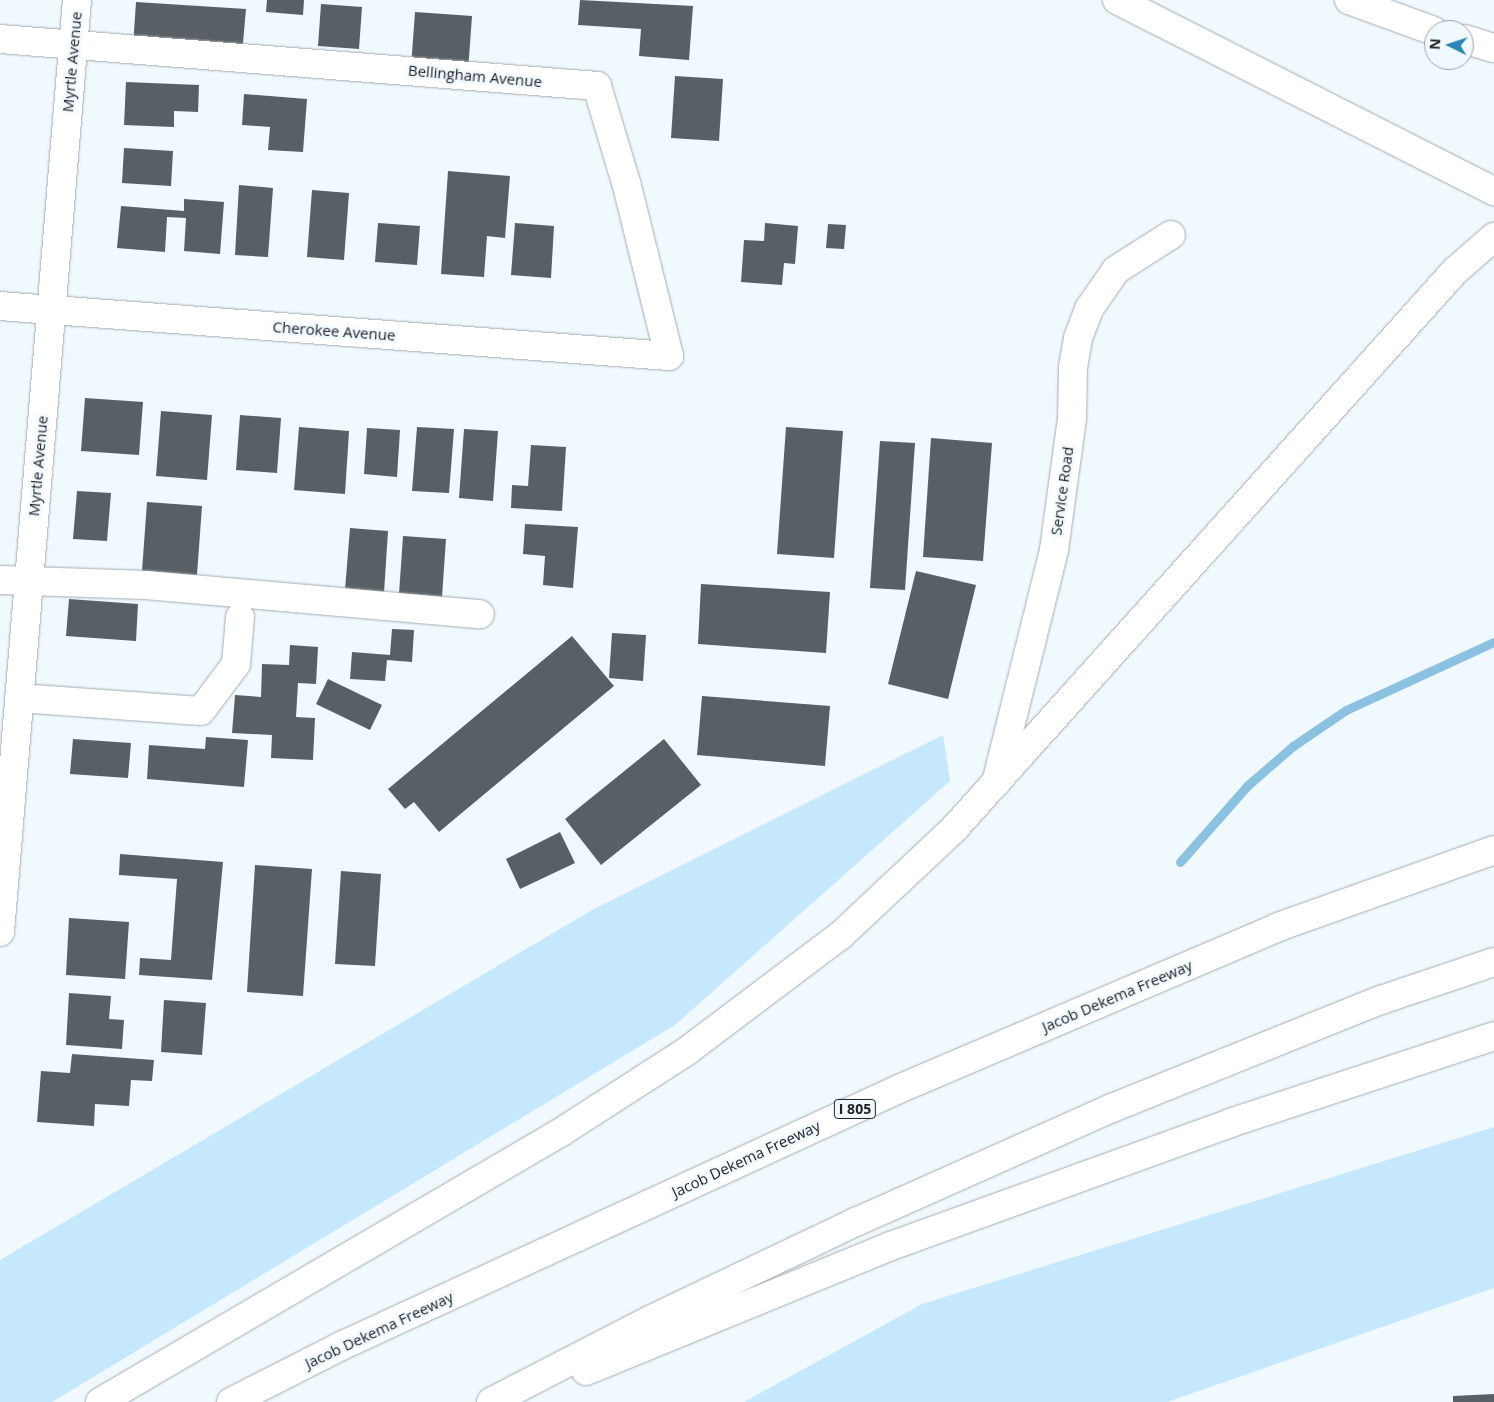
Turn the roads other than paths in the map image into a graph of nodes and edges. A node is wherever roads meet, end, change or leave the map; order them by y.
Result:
1 (77, 0) edge
2 (1117, 0) edge
3 (1349, 0) edge
4 (1424, 27) edge
5 (0, 39) edge
6 (1474, 42) edge
7 (74, 43) junction
8 (1494, 48) edge
9 (1494, 191) edge
10 (1171, 235) dead end
11 (1494, 237) edge
12 (0, 306) edge
13 (51, 310) junction
14 (669, 356) joint
15 (0, 580) edge
16 (29, 582) junction
17 (480, 614) dead end
18 (240, 617) dead end
19 (19, 698) junction
20 (996, 783) junction
21 (4, 834) edge
22 (1494, 850) edge
23 (0, 932) edge
24 (1494, 962) edge
25 (1494, 1036) edge
26 (100, 1402) edge
27 (231, 1402) edge
28 (491, 1402) edge
29 (511, 1402) edge

1 - 7 main road, Myrtle Avenue
2 - 9 main road
3 - 4 main road
5 - 7 main road
6 - 8 main road
7 - 13 main road, Myrtle Avenue
7 - 14 main road, Bellingham Avenue
10 - 20 main road, Service Road
11 - 20 main road
12 - 13 main road, Cherokee Avenue
13 - 14 main road, Cherokee Avenue
13 - 16 main road, Myrtle Avenue
15 - 16 main road
16 - 17 main road
16 - 19 main road, Myrtle Avenue
18 - 19 main road
19 - 21 main road, Myrtle Avenue
20 - 26 main road
21 - 23 main road, Myrtle Avenue
22 - 27 main road, Jacob Dekema Freeway / I 805
24 - 28 main road
25 - 29 main road

